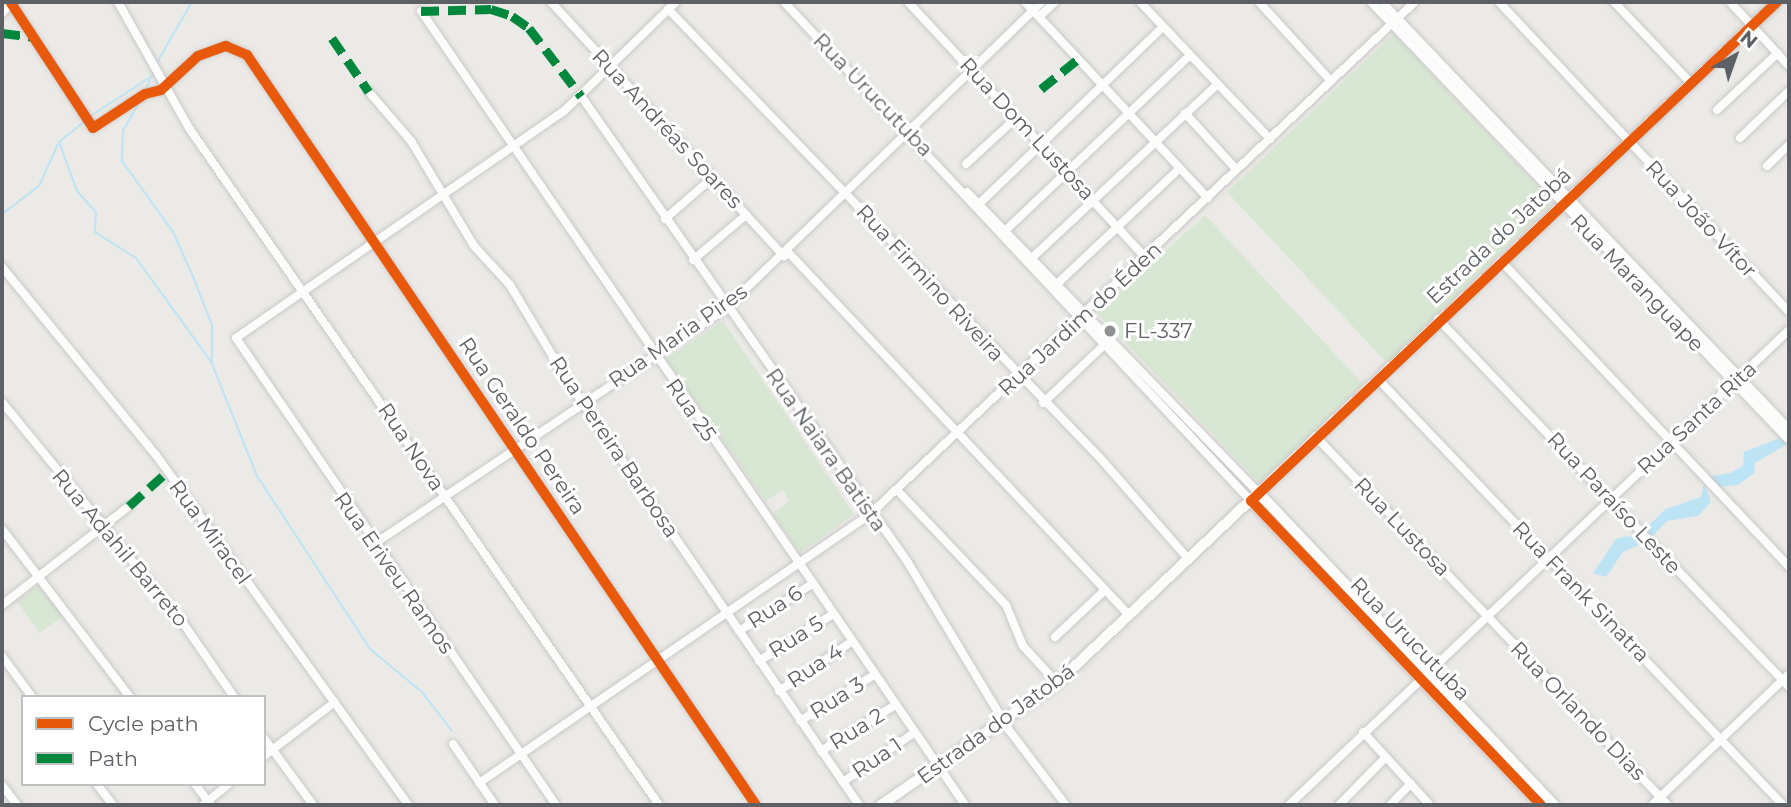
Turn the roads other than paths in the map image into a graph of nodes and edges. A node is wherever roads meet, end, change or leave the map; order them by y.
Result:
1 (11, 2) edge
2 (118, 2) edge
3 (551, 2) edge
4 (676, 2) edge
5 (784, 2) edge
6 (908, 2) edge
7 (1025, 2) edge
8 (1042, 2) edge
9 (1055, 2) edge
10 (1140, 2) edge
11 (1259, 2) edge
12 (1371, 2) edge
13 (1382, 2) edge
14 (1415, 2) edge
15 (1499, 2) edge
16 (1614, 2) edge
17 (1730, 2) edge
18 (1777, 2) edge
19 (668, 9) junction
20 (421, 11) dead end
21 (2, 13) edge
22 (1037, 13) junction
23 (1395, 21) junction
24 (1753, 25) junction
25 (1163, 27) junction
26 (1778, 53) junction
27 (1190, 55) junction
28 (1789, 66) edge
29 (610, 68) junction
30 (971, 69) junction
31 (1331, 81) junction
32 (1691, 83) junction
33 (1217, 85) junction
34 (1103, 86) junction
35 (165, 87) junction
36 (1789, 91) edge
37 (369, 92) dead end
38 (581, 96) junction
39 (1717, 110) dead end
40 (1185, 113) junction
41 (1129, 114) junction
42 (1015, 119) junction
43 (906, 132) junction
44 (1740, 138) dead end
45 (1270, 139) junction
46 (1154, 141) junction
47 (1628, 142) junction
48 (509, 144) junction
49 (1040, 145) junction
50 (1789, 145) edge
51 (966, 164) dead end
52 (1767, 166) dead end
53 (1179, 169) junction
54 (1236, 170) junction
55 (1066, 172) junction
56 (712, 178) junction
57 (442, 192) junction
58 (847, 194) junction
59 (1208, 198) junction
60 (1092, 200) junction
61 (1564, 201) junction
62 (978, 204) junction
63 (746, 215) junction
64 (665, 219) junction
65 (1118, 227) junction
66 (1008, 228) junction
67 (371, 242) junction
68 (786, 254) junction
69 (1034, 256) junction
70 (1145, 257) junction
71 (694, 260) junction
72 (1501, 261) junction
73 (2, 267) edge
74 (1058, 284) junction
75 (302, 291) junction
76 (726, 308) junction
77 (1789, 312) edge
78 (1083, 317) junction
79 (1438, 319) junction
80 (1789, 330) edge
81 (1102, 346) junction
82 (654, 355) junction
83 (1018, 378) junction
84 (1378, 379) junction
85 (1738, 380) junction
86 (583, 401) junction
87 (2, 402) edge
88 (1043, 403) junction
89 (1789, 429) edge
90 (959, 434) junction
91 (1317, 438) junction
92 (1789, 440) edge
93 (1671, 441) junction
94 (514, 448) junction
95 (898, 491) junction
96 (445, 497) junction
97 (1255, 497) junction
98 (1611, 500) junction
99 (129, 506) dead end
100 (869, 515) junction
101 (2, 529) edge
102 (102, 530) junction
103 (374, 544) junction
104 (1550, 559) junction
105 (1189, 560) junction
106 (800, 564) junction
107 (1789, 567) edge
108 (41, 577) junction
109 (812, 584) junction
110 (1105, 590) junction
111 (2, 605) edge
112 (725, 610) junction
113 (833, 614) junction
114 (1130, 616) junction
115 (1487, 616) junction
116 (739, 631) junction
117 (1055, 638) dead end
118 (851, 642) junction
119 (2, 656) edge
120 (657, 659) junction
121 (759, 661) junction
122 (1424, 674) junction
123 (874, 675) junction
124 (1786, 677) edge
125 (1057, 683) junction
126 (1789, 687) edge
127 (779, 691) junction
128 (31, 695) edge
129 (129, 695) edge
130 (233, 695) edge
131 (335, 702) junction
132 (590, 706) junction
133 (892, 707) junction
134 (800, 721) junction
135 (1004, 721) junction
136 (1363, 732) junction
137 (911, 734) junction
138 (1721, 740) junction
139 (266, 741) edge
140 (453, 744) dead end
141 (272, 750) junction
142 (821, 751) junction
143 (266, 754) edge
144 (521, 754) junction
145 (1386, 757) junction
146 (937, 769) junction
147 (843, 782) junction
148 (480, 783) junction
149 (1410, 783) junction
150 (2, 785) edge
151 (99, 786) edge
152 (196, 786) edge
153 (227, 786) edge
154 (1660, 798) junction
155 (207, 804) edge
156 (1292, 804) edge
157 (17, 805) edge
158 (113, 805) edge
159 (313, 805) edge
160 (408, 805) edge
161 (495, 805) edge
162 (556, 805) edge
163 (659, 805) edge
164 (756, 805) edge
165 (859, 805) edge
166 (881, 805) edge
167 (965, 805) edge
168 (1066, 805) edge
169 (1339, 805) edge
170 (1390, 805) edge
171 (1430, 805) edge
172 (1541, 805) edge
173 (1554, 805) edge
174 (1653, 805) edge
175 (1668, 805) edge
176 (1783, 805) edge

1 - 21 street
1 - 35 street, Rua Geraldo Pereira
2 - 35 street, Rua Nova
3 - 29 street, Rua Andréas Soares
4 - 19 street
5 - 43 street, Rua Urucutuba
6 - 30 street, Rua Dom Lustosa
7 - 22 street
8 - 22 street, Rua Maria Pires
9 - 22 street, Rua Maria Pires
10 - 25 street
11 - 31 street
12 - 23 street, Rua Maranguape
13 - 23 street, Rua Maranguape
14 - 23 street, Rua Jardim do Éden
15 - 47 street, Rua João Vítor
16 - 32 street
17 - 24 street
18 - 24 street, Estrada do Jatobá
19 - 29 street
19 - 58 street, Rua Firmino Riveira
20 - 48 street, Rua 25
22 - 30 street, Rua Maria Pires
22 - 34 street
23 - 31 street, Rua Jardim do Éden
23 - 61 street, Rua Maranguape
24 - 26 street
24 - 32 street, Estrada do Jatobá
25 - 27 street
25 - 34 street
26 - 28 street
26 - 39 street
27 - 33 street
27 - 41 street
29 - 38 street
29 - 56 street, Rua Andréas Soares
30 - 42 street, Rua Dom Lustosa
30 - 43 street, Rua Maria Pires
31 - 45 street, Rua Jardim do Éden
32 - 47 street, Estrada do Jatobá
33 - 40 street
33 - 45 street
34 - 41 street
34 - 49 street
35 - 67 street, Rua Geraldo Pereira
35 - 75 street, Rua Nova
36 - 44 street
37 - 57 street, Rua Pereira Barbosa
38 - 48 street
38 - 64 street, Rua Naiara Batista
40 - 46 street
40 - 54 street
41 - 46 street
41 - 55 street
42 - 49 street, Rua Dom Lustosa
42 - 51 street
43 - 58 street, Rua Maria Pires
43 - 62 street, Rua Urucutuba
45 - 54 street, Rua Jardim do Éden
46 - 53 street
46 - 60 street
47 - 61 street, Estrada do Jatobá
47 - 77 street, Rua João Vítor
48 - 57 street
48 - 82 street, Rua 25
49 - 55 street, Rua Dom Lustosa
49 - 62 street
50 - 52 street
53 - 59 street
53 - 65 street
54 - 59 street, Rua Jardim do Éden
55 - 60 street, Rua Dom Lustosa
55 - 66 street
56 - 63 street, Rua Andréas Soares
56 - 64 street
57 - 67 street
57 - 86 street, Rua Pereira Barbosa
58 - 68 street, Rua Maria Pires
58 - 83 street, Rua Firmino Riveira
59 - 70 street, Rua Jardim do Éden
60 - 65 street, Rua Dom Lustosa
60 - 69 street
61 - 72 street, Estrada do Jatobá
61 - 85 street, Rua Maranguape
62 - 66 street, Rua Urucutuba
62 - 78 street, Rua Urucutuba
63 - 68 street, Rua Andréas Soares
63 - 71 street
64 - 71 street, Rua Naiara Batista
65 - 70 street, Rua Dom Lustosa
65 - 74 street
66 - 69 street, Rua Urucutuba
67 - 75 street
67 - 94 street, Rua Geraldo Pereira
68 - 76 street, Rua Maria Pires
68 - 90 street, Rua Andréas Soares
69 - 74 street, Rua Urucutuba
70 - 78 street, Rua Jardim do Éden
71 - 76 street, Rua Naiara Batista
72 - 79 street, Estrada do Jatobá
72 - 93 street
73 - 131 street, Rua Miracel
74 - 78 street, Rua Urucutuba
75 - 96 street, Rua Nova
75 - 103 street, Rua Eriveu Ramos
76 - 82 street, Rua Maria Pires
76 - 100 street, Rua Naiara Batista
78 - 81 street, Rua Urucutuba
78 - 83 street, Rua Jardim do Éden
78 - 97 street, Rua Urucutuba
79 - 84 street, Estrada do Jatobá
79 - 98 street, Rua Paraíso Leste
80 - 85 street, Rua Santa Rita
81 - 88 street
81 - 97 street, Rua Urucutuba
82 - 86 street, Rua Maria Pires
82 - 106 street, Rua 25
83 - 88 street, Rua Firmino Riveira
83 - 90 street, Rua Jardim do Éden
84 - 91 street, Estrada do Jatobá
84 - 104 street, Rua Frank Sinatra
85 - 89 street, Rua Maranguape
85 - 92 street, Rua Maranguape
85 - 93 street, Rua Santa Rita
86 - 94 street, Rua Maria Pires
86 - 112 street, Rua Pereira Barbosa
87 - 102 street, Rua Adahil Barreto
88 - 105 street, Rua Firmino Riveira
90 - 95 street, Rua Jardim do Éden
90 - 110 street
91 - 97 street, Estrada do Jatobá
91 - 115 street, Rua Lustosa
93 - 98 street, Rua Santa Rita
93 - 107 street
94 - 96 street, Rua Maria Pires
94 - 120 street, Rua Geraldo Pereira
95 - 100 street, Rua Jardim do Éden
95 - 125 street
96 - 103 street, Rua Maria Pires
96 - 132 street, Rua Nova
97 - 105 street, Estrada do Jatobá
97 - 122 street, Rua Urucutuba
98 - 104 street, Rua Santa Rita
98 - 124 street, Rua Paraíso Leste
99 - 102 street
100 - 106 street, Rua Jardim do Éden
100 - 135 street, Rua Naiara Batista
101 - 108 street
102 - 108 street
102 - 130 street, Rua Adahil Barreto
103 - 144 street, Rua Eriveu Ramos
104 - 115 street, Rua Santa Rita
104 - 138 street, Rua Frank Sinatra
105 - 114 street, Estrada do Jatobá
106 - 109 street, Rua 25
106 - 112 street, Rua Jardim do Éden
108 - 111 street
108 - 129 street
109 - 113 street, Rua 25
109 - 116 street, Rua 6
110 - 114 street
110 - 117 street
112 - 116 street, Rua Pereira Barbosa
112 - 120 street, Rua Jardim do Éden
113 - 118 street, Rua 25
113 - 121 street, Rua 5
114 - 125 street, Estrada do Jatobá
115 - 122 street, Rua Santa Rita
115 - 154 street, Rua Orlando Dias
116 - 121 street, Rua Pereira Barbosa
118 - 123 street, Rua 25
118 - 127 street, Rua 4
119 - 128 street
120 - 132 street, Rua Jardim do Éden
120 - 164 street, Rua Geraldo Pereira
121 - 127 street, Rua Pereira Barbosa
122 - 136 street, Rua Santa Rita
122 - 172 street, Rua Urucutuba
122 - 173 street, Rua Urucutuba
123 - 133 street, Rua 25
123 - 134 street, Rua 3
124 - 126 street, Rua Paraíso Leste
124 - 138 street
125 - 135 street, Estrada do Jatobá
127 - 134 street, Rua Pereira Barbosa
131 - 141 street
131 - 160 street, Rua Miracel
132 - 144 street, Rua Jardim do Éden
132 - 163 street, Rua Nova
133 - 137 street, Rua 25
133 - 142 street, Rua 2
134 - 142 street, Rua Pereira Barbosa
135 - 146 street, Estrada do Jatobá
135 - 168 street, Rua Naiara Batista
136 - 145 street
136 - 156 street, Rua Santa Rita
137 - 146 street, Rua 25
137 - 147 street, Rua 1
138 - 154 street
138 - 176 street, Rua Frank Sinatra
139 - 141 street
140 - 148 street
141 - 143 street
141 - 159 street
142 - 147 street, Rua Pereira Barbosa
144 - 148 street, Rua Jardim do Éden
144 - 162 street, Rua Eriveu Ramos
145 - 149 street
145 - 169 street
146 - 166 street, Estrada do Jatobá
146 - 167 street, Rua 25
147 - 165 street, Rua Pereira Barbosa
148 - 161 street
149 - 170 street
149 - 171 street
150 - 157 street
151 - 158 street
152 - 155 street
153 - 155 street
154 - 174 street
154 - 175 street, Rua Orlando Dias

